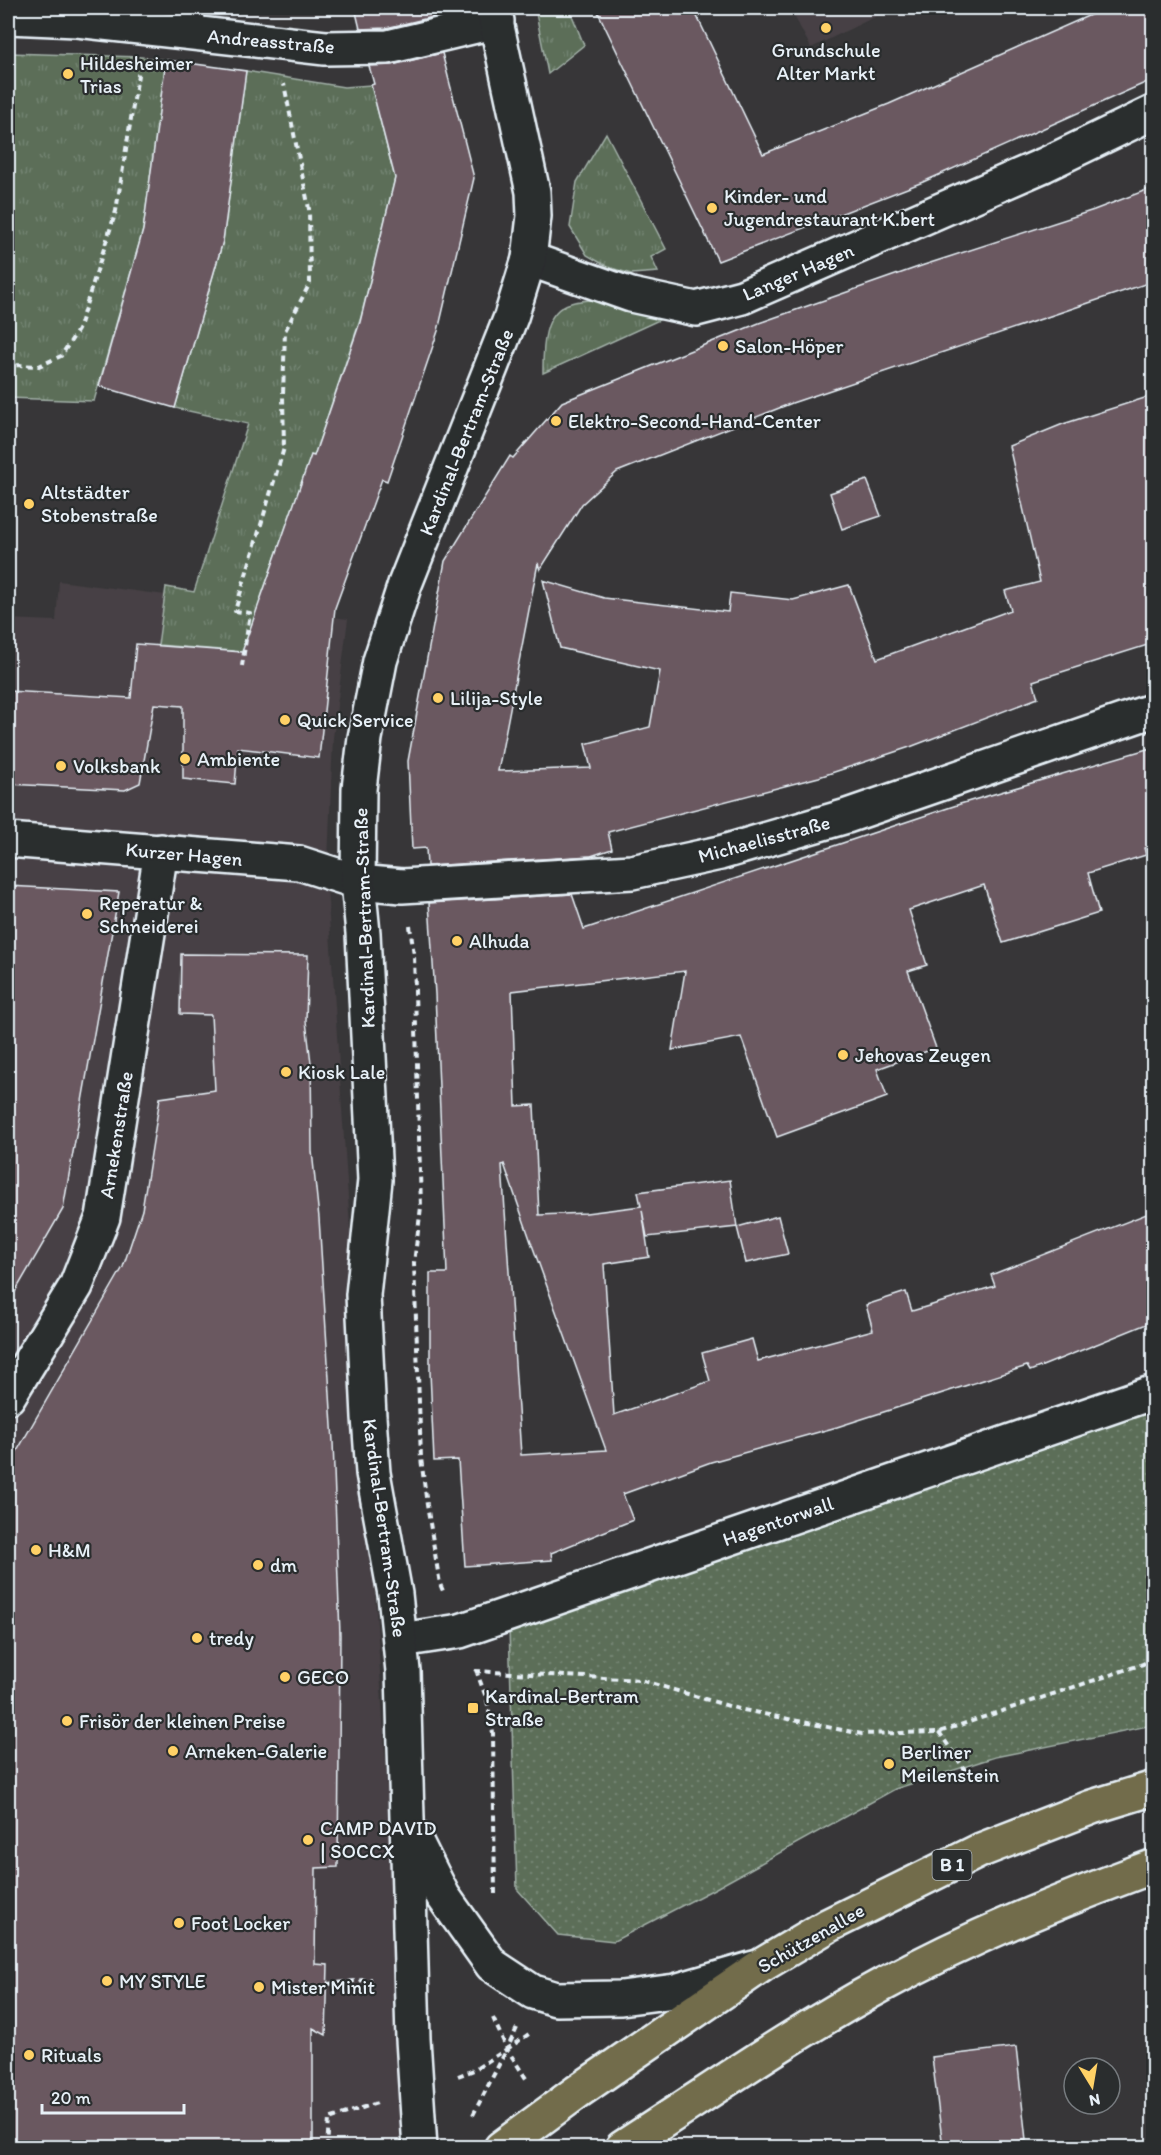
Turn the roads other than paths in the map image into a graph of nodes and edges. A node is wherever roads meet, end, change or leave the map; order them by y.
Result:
1 (495, 14) edge
2 (8, 17) edge
3 (192, 20) edge
4 (1154, 112) edge
5 (529, 259) junction
6 (1154, 711) edge
7 (8, 840) edge
8 (160, 851) junction
9 (358, 882) junction
10 (1154, 1392) edge
11 (8, 1397) edge
12 (401, 1640) junction
13 (1154, 1788) edge
14 (407, 1823) junction
15 (1154, 1866) edge
16 (762, 1965) junction
17 (420, 2148) edge
18 (501, 2148) edge
19 (622, 2148) edge

1 - 3 street, Andreasstraße
1 - 5 street, Kardinal-Bertram-Straße
2 - 3 street, Andreasstraße
4 - 5 street, Langer Hagen
5 - 9 street, Kardinal-Bertram-Straße
6 - 9 street, Michaelisstraße
7 - 8 street, Kurzer Hagen
8 - 9 street, Kurzer Hagen
8 - 11 street, Arnekenstraße
9 - 12 street, Kardinal-Bertram-Straße
10 - 12 street, Hagentorwall
12 - 14 street, Kardinal-Bertram-Straße
13 - 16 main road, Schützenallee / B 1
14 - 16 street, Kardinal-Bertram-Straße
14 - 17 street, Kardinal-Bertram-Straße
15 - 19 main road
16 - 18 main road, Schützenallee / B 1

